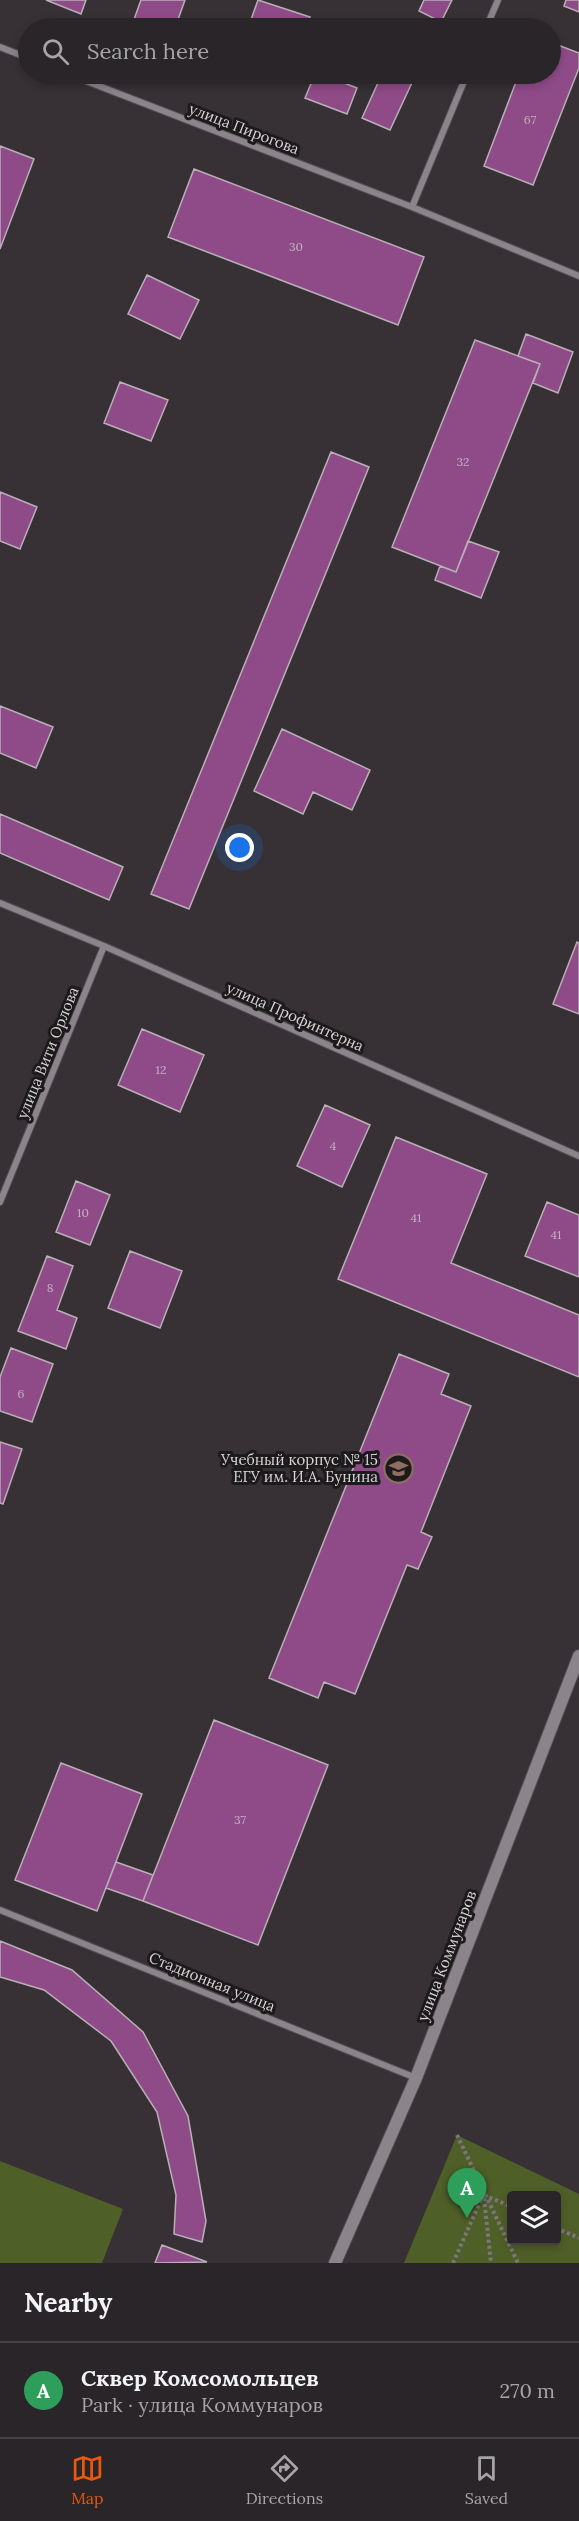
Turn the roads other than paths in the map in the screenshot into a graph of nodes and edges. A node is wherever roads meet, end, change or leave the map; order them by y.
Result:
1 (498, 0) edge
2 (490, 18) edge
3 (0, 47) edge
4 (18, 54) edge
5 (94, 84) edge
6 (463, 84) edge
7 (412, 207) junction
8 (579, 276) edge
9 (0, 903) edge
10 (105, 946) junction
11 (579, 1156) edge
12 (0, 1202) edge
13 (579, 1656) edge
14 (0, 1910) edge
15 (416, 2078) junction
16 (335, 2263) edge

1 - 2 street
3 - 4 street
5 - 7 street, улица Пирогова
6 - 7 street
7 - 8 street, улица Пирогова
9 - 10 street, улица Профинтерна
10 - 11 street, улица Профинтерна
10 - 12 street, улица Вити Орлова
13 - 15 main road, улица Коммунаров
14 - 15 street, Стадионная улица
15 - 16 main road, улица Коммунаров

